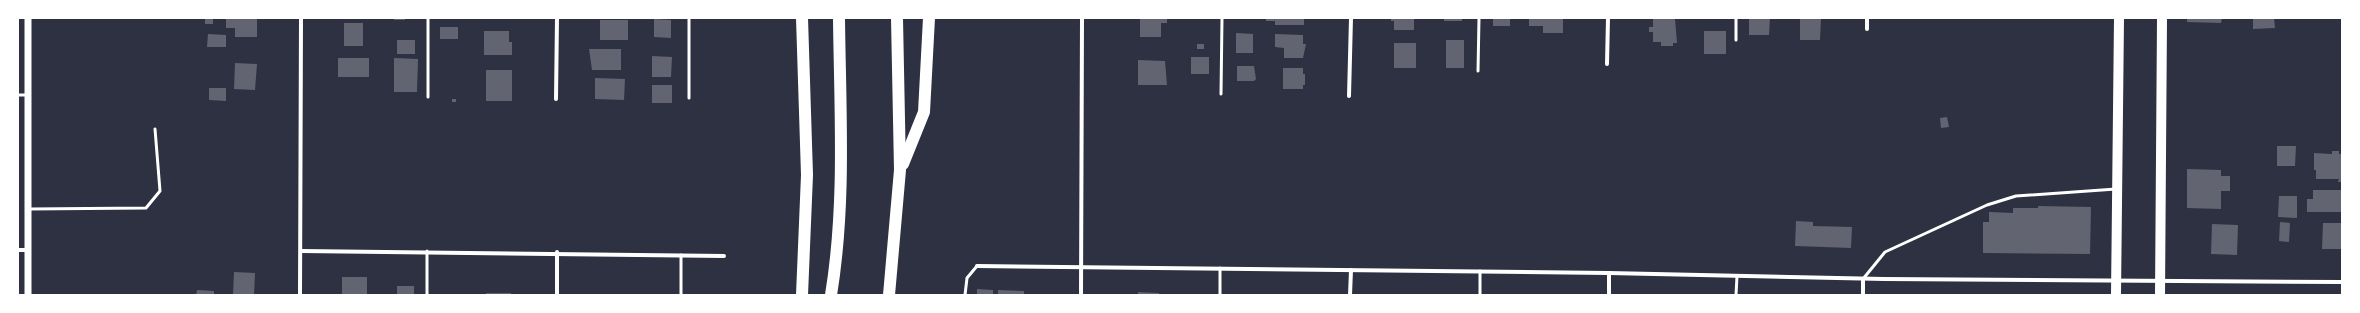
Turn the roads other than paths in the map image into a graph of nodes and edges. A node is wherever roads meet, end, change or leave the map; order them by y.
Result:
1 (28, 18) edge
2 (301, 18) edge
3 (428, 18) edge
4 (556, 18) edge
5 (689, 18) edge
6 (802, 18) edge
7 (839, 18) edge
8 (897, 18) edge
9 (929, 18) edge
10 (1082, 18) edge
11 (1222, 18) edge
12 (1351, 18) edge
13 (1479, 18) edge
14 (1608, 18) edge
15 (1736, 18) edge
16 (1867, 18) edge
17 (2119, 18) edge
18 (2162, 18) edge
19 (1867, 29) dead end
20 (1736, 40) dead end
21 (1607, 64) dead end
22 (1478, 71) dead end
23 (1221, 94) dead end
24 (18, 95) edge
25 (28, 95) junction
26 (1349, 96) dead end
27 (428, 97) dead end
28 (689, 98) dead end
29 (556, 99) dead end
30 (154, 129) dead end
31 (900, 170) junction
32 (2117, 189) junction
33 (27, 209) junction
34 (18, 250) edge
35 (27, 250) junction
36 (301, 251) junction
37 (427, 251) junction
38 (557, 252) junction
39 (681, 255) junction
40 (724, 256) dead end
41 (977, 266) joint
42 (1081, 267) junction
43 (1220, 268) junction
44 (1351, 270) junction
45 (1480, 271) junction
46 (1609, 273) junction
47 (1737, 276) junction
48 (1863, 279) junction
49 (2116, 281) junction
50 (2160, 282) junction
51 (2342, 282) edge
52 (27, 295) edge
53 (300, 295) edge
54 (427, 295) edge
55 (557, 295) edge
56 (681, 295) edge
57 (802, 295) edge
58 (831, 295) edge
59 (889, 295) edge
60 (965, 295) edge
61 (1081, 295) edge
62 (1220, 295) edge
63 (1350, 295) edge
64 (1480, 295) edge
65 (1609, 295) edge
66 (1736, 295) edge
67 (1863, 295) edge
68 (2116, 295) edge
69 (2160, 295) edge

1 - 25 street
2 - 36 street
3 - 27 lane
4 - 29 street
5 - 28 lane
6 - 57 highway
7 - 58 highway
8 - 31 highway
9 - 31 highway
10 - 42 street
11 - 23 lane
12 - 26 street
13 - 22 lane
14 - 21 street
15 - 20 lane
16 - 19 street
17 - 32 main road
18 - 50 main road
24 - 25 lane
25 - 33 street
30 - 33 lane
31 - 59 highway
32 - 48 lane
32 - 49 main road
33 - 35 street
34 - 35 street
35 - 52 street
36 - 37 street
36 - 53 street
37 - 38 street
37 - 54 lane
38 - 39 street
38 - 55 street
39 - 40 street
39 - 56 lane
41 - 42 street
41 - 60 lane
42 - 43 street
42 - 61 street
43 - 44 street
43 - 62 lane
44 - 45 street
44 - 63 street
45 - 46 street
45 - 64 lane
46 - 47 street
46 - 65 street
47 - 48 street
47 - 66 lane
48 - 49 street
48 - 67 street
49 - 50 street
49 - 68 main road
50 - 51 street
50 - 69 main road

